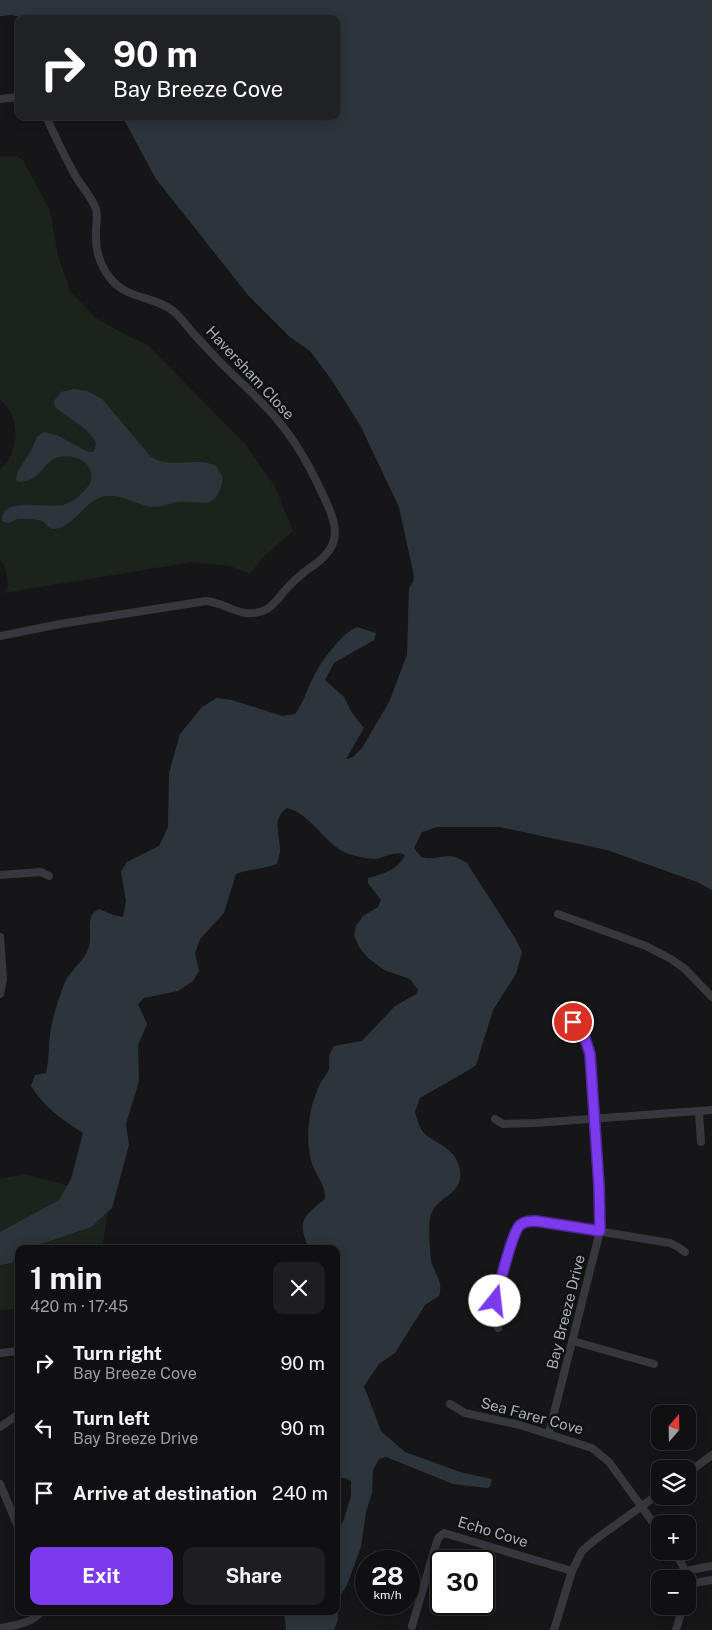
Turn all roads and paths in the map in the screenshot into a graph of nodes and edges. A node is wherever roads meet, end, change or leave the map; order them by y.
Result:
1 (15, 97) edge
2 (0, 99) edge
3 (48, 120) edge
4 (0, 636) edge
5 (0, 875) edge
6 (49, 876) dead end
7 (558, 914) dead end
8 (0, 937) edge
9 (0, 994) edge
10 (712, 996) edge
11 (573, 1022) dead end
12 (712, 1110) edge
13 (699, 1112) junction
14 (594, 1118) junction
15 (495, 1119) dead end
16 (701, 1142) dead end
17 (600, 1231) junction
18 (685, 1252) dead end
19 (498, 1328) dead end
20 (572, 1342) junction
21 (15, 1352) edge
22 (0, 1353) edge
23 (654, 1364) dead end
24 (450, 1404) dead end
25 (15, 1417) edge
26 (0, 1427) edge
27 (548, 1433) junction
28 (712, 1455) edge
29 (696, 1467) edge
30 (0, 1484) edge
31 (651, 1500) edge
32 (642, 1506) junction
33 (651, 1519) edge
34 (15, 1520) edge
35 (712, 1566) edge
36 (572, 1571) junction
37 (696, 1572) edge
38 (712, 1580) edge
39 (696, 1583) edge
40 (38, 1615) edge
41 (680, 1615) edge
42 (412, 1626) dead end
43 (0, 1628) edge
44 (554, 1630) edge
45 (676, 1630) edge

1 - 2 street
3 - 4 street, Haversham Close
5 - 6 street
7 - 10 street
8 - 9 street
11 - 14 street, Bay Breeze Drive
12 - 13 street
13 - 14 street
13 - 16 street
14 - 15 street
14 - 17 street, Bay Breeze Drive
17 - 18 street
17 - 19 street
17 - 20 street, Bay Breeze Drive
20 - 23 street
20 - 27 street, Bay Breeze Drive
21 - 22 street
24 - 27 street, Sea Farer Cove
25 - 26 street
27 - 32 street, Sea Farer Cove
28 - 29 street
30 - 34 street
31 - 32 street
32 - 33 street, Sea Farer Cove
32 - 36 street
35 - 37 street
36 - 42 street, Echo Cove
36 - 44 street
38 - 39 street
40 - 43 street
41 - 45 street

